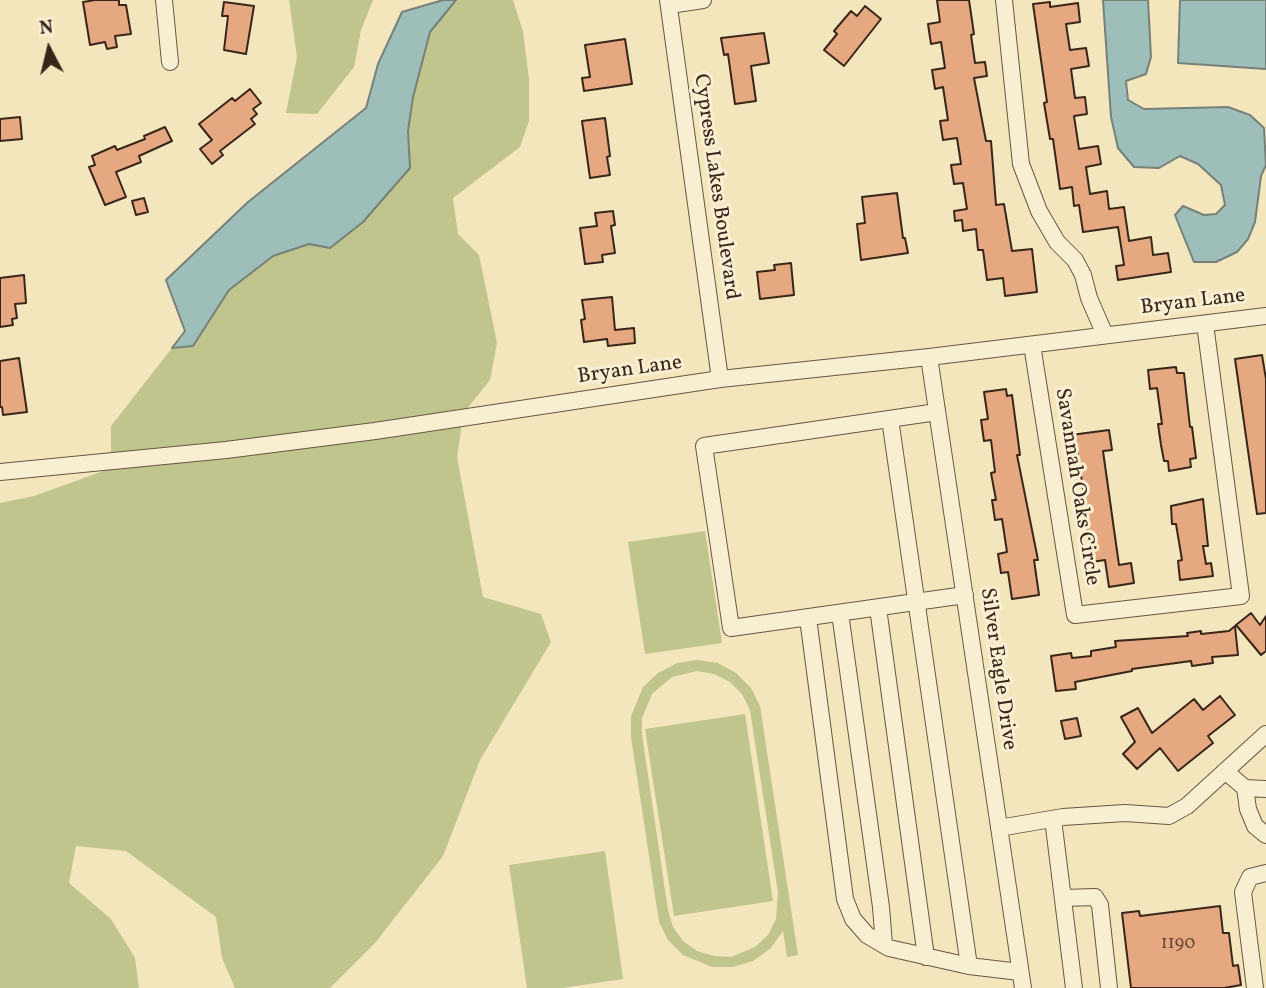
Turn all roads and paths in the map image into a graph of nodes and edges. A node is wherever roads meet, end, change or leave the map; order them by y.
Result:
1 (164, 0) edge
2 (703, 0) edge
3 (1004, 0) edge
4 (669, 3) edge
5 (170, 62) dead end
6 (1266, 316) edge
7 (1205, 324) junction
8 (1105, 335) junction
9 (1032, 345) junction
10 (929, 357) junction
11 (720, 379) junction
12 (937, 412) junction
13 (890, 419) junction
14 (0, 472) edge
15 (965, 595) junction
16 (918, 602) junction
17 (877, 608) junction
18 (840, 613) junction
19 (808, 618) junction
20 (1266, 734) edge
21 (1225, 771) junction
22 (1245, 788) junction
23 (1266, 789) edge
24 (1053, 819) junction
25 (999, 828) junction
26 (1266, 835) edge
27 (1266, 873) edge
28 (1063, 898) junction
29 (884, 945) junction
30 (926, 957) junction
31 (969, 965) junction
32 (1022, 980) edge
33 (1074, 988) edge
34 (1109, 988) edge
35 (1255, 988) edge

1 - 5 street
2 - 4 street
3 - 8 street
4 - 11 street, Cypress Lakes Boulevard
6 - 7 street, Bryan Lane
7 - 8 street, Bryan Lane
7 - 9 street, Savannah Oaks Circle
8 - 9 street, Bryan Lane
9 - 10 street, Bryan Lane
10 - 11 street, Bryan Lane
10 - 12 street, Silver Eagle Drive
11 - 14 street, Bryan Lane
12 - 13 street
12 - 15 street, Silver Eagle Drive
13 - 16 street
13 - 19 street
15 - 16 street
15 - 25 street, Silver Eagle Drive
16 - 17 street
16 - 31 street
17 - 18 street
17 - 30 street
18 - 19 street
18 - 29 street
19 - 29 street
20 - 21 street
21 - 22 street
21 - 24 street
22 - 23 street
22 - 26 street
24 - 25 street
24 - 28 street
25 - 32 street, Silver Eagle Drive
27 - 35 street
28 - 33 street
28 - 34 street
29 - 30 street
30 - 31 street
31 - 32 street

